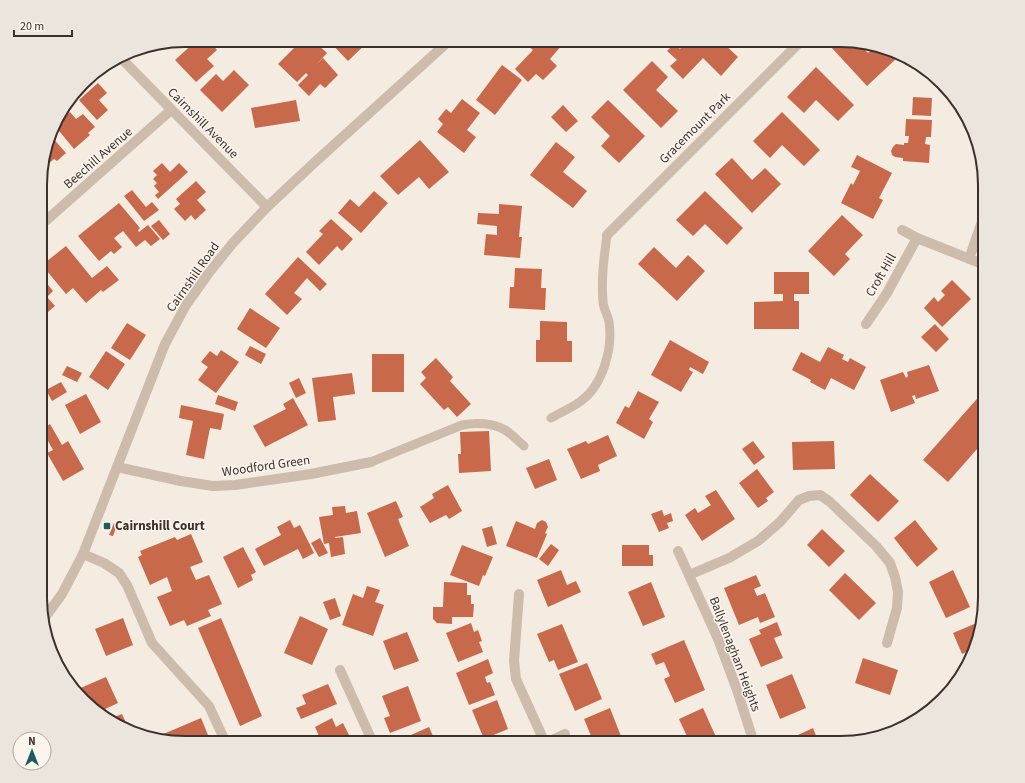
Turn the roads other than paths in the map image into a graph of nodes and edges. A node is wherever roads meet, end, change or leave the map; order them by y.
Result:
1 (442, 47) edge
2 (795, 47) edge
3 (124, 61) edge
4 (171, 110) junction
5 (267, 207) junction
6 (47, 220) edge
7 (902, 230) dead end
8 (978, 233) edge
9 (607, 235) joint
10 (917, 238) junction
11 (969, 259) junction
12 (978, 262) edge
13 (866, 324) dead end
14 (551, 418) dead end
15 (524, 446) dead end
16 (371, 462) joint
17 (117, 467) junction
18 (678, 551) dead end
19 (82, 554) junction
20 (689, 575) junction
21 (519, 594) dead end
22 (48, 614) edge
23 (887, 643) dead end
24 (340, 670) dead end
25 (565, 734) dead end
26 (223, 736) edge
27 (370, 736) edge
28 (542, 736) edge
29 (561, 736) edge
30 (752, 736) edge

1 - 5 street, Cairnshill Road
2 - 9 street, Gracemount Park
3 - 4 street, Cairnshill Avenue
4 - 5 street, Cairnshill Avenue
4 - 6 street, Beechill Avenue
5 - 17 street, Cairnshill Road
7 - 10 street
8 - 11 street
9 - 14 lane
10 - 11 street
10 - 13 street, Croft Hill
11 - 12 street
15 - 16 lane
16 - 17 street, Woodford Green
17 - 19 street, Cairnshill Road
18 - 20 street, Ballylenaghan Heights
19 - 22 street, Cairnshill Road
19 - 26 street
20 - 23 street
20 - 30 street, Ballylenaghan Heights
21 - 28 street
24 - 27 street
25 - 29 street

